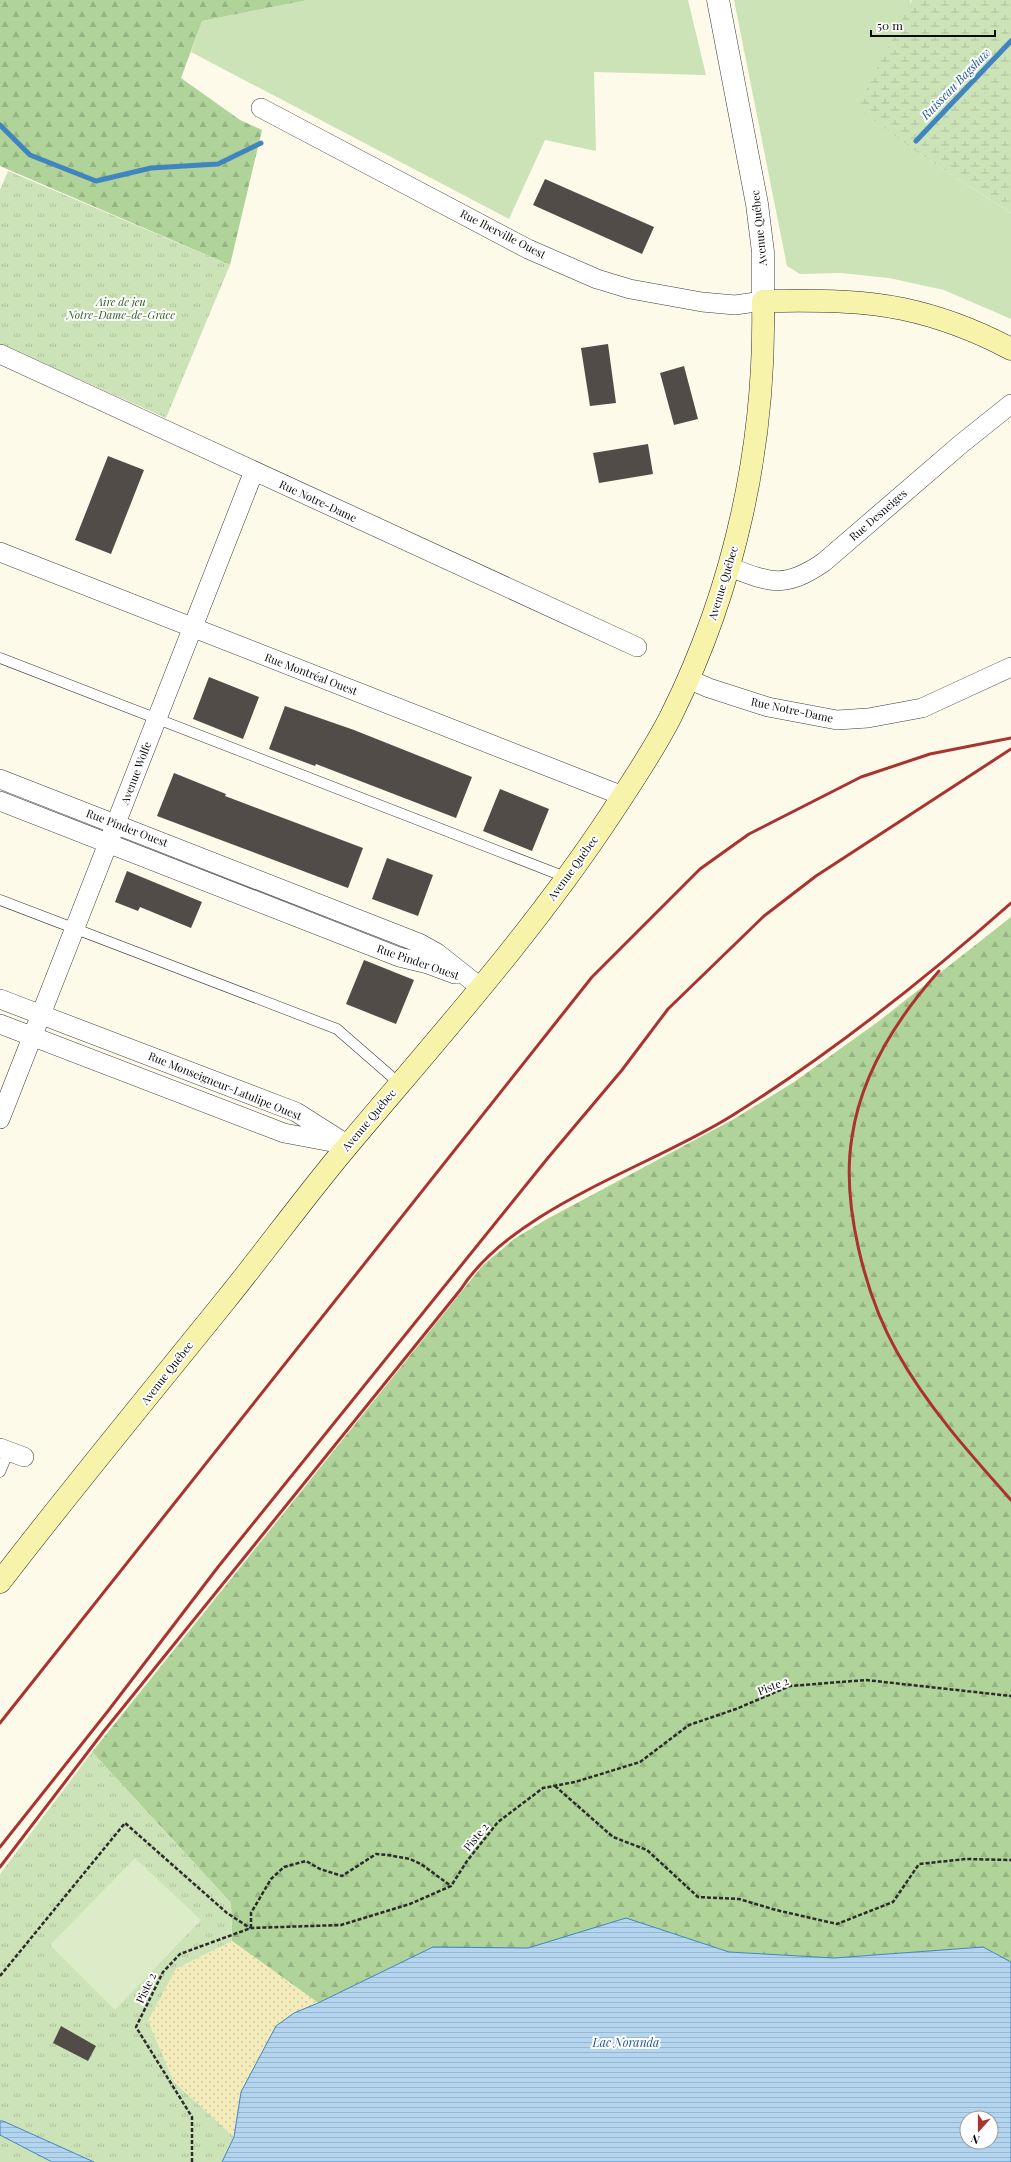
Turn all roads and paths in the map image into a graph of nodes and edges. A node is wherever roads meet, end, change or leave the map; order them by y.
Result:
1 (718, 0) edge
2 (260, 108) dead end
3 (763, 301) junction
4 (1011, 349) edge
5 (0, 354) edge
6 (1011, 404) edge
7 (254, 471) junction
8 (0, 552) edge
9 (729, 567) junction
10 (193, 627) junction
11 (637, 647) dead end
12 (0, 658) edge
13 (1011, 667) edge
14 (688, 679) junction
15 (157, 718) junction
16 (0, 779) edge
17 (623, 796) junction
18 (0, 801) edge
19 (116, 824) junction
20 (108, 842) junction
21 (568, 878) junction
22 (0, 900) edge
23 (75, 928) junction
24 (480, 987) junction
25 (0, 999) edge
26 (42, 1015) junction
27 (0, 1024) edge
28 (33, 1037) junction
29 (400, 1084) junction
30 (0, 1119) edge
31 (348, 1144) junction
32 (11, 1452) edge
33 (0, 1472) edge
34 (0, 1582) edge
35 (1011, 1696) edge
36 (555, 1786) junction
37 (1011, 1860) edge
38 (451, 1886) junction
39 (251, 1928) junction
40 (0, 1976) edge
41 (192, 2162) edge

1 - 3 street, Avenue Québec
2 - 3 street, Rue Iberville Ouest
3 - 4 main road
3 - 9 main road, Avenue Québec
5 - 7 street, Rue Notre-Dame
6 - 9 street, Rue Desneiges
7 - 10 street, Avenue Wolfe
7 - 11 street, Rue Notre-Dame
8 - 10 street, Rue Montréal Ouest
9 - 14 main road, Avenue Québec
10 - 15 street, Avenue Wolfe
10 - 17 street, Rue Montréal Ouest
12 - 15 lane
13 - 14 street, Rue Notre-Dame
14 - 17 main road, Avenue Québec
15 - 19 street, Avenue Wolfe
15 - 21 lane
16 - 19 street, Rue Pinder Ouest
17 - 21 main road, Avenue Québec
18 - 20 street, Rue Pinder Ouest
19 - 20 street, Avenue Wolfe
19 - 24 street, Rue Pinder Ouest
20 - 23 street, Avenue Wolfe
20 - 24 street, Rue Pinder Ouest
21 - 24 main road, Avenue Québec
22 - 23 lane
23 - 26 street, Avenue Wolfe
23 - 29 lane
24 - 29 main road, Avenue Québec
25 - 26 street, Rue Monseigneur-Latulipe Ouest
26 - 28 street, Avenue Wolfe
26 - 31 street, Rue Monseigneur-Latulipe Ouest
27 - 28 street, Rue Monseigneur-Latulipe Ouest
28 - 30 street, Avenue Wolfe
28 - 31 street, Rue Monseigneur-Latulipe Ouest
29 - 31 main road, Avenue Québec
31 - 34 main road, Avenue Québec
32 - 33 lane
35 - 36 path, Piste 2
36 - 37 path
36 - 38 path, Piste 2
38 - 39 path, Piste 2
38 - 39 path
39 - 40 path
39 - 41 path, Piste 2

